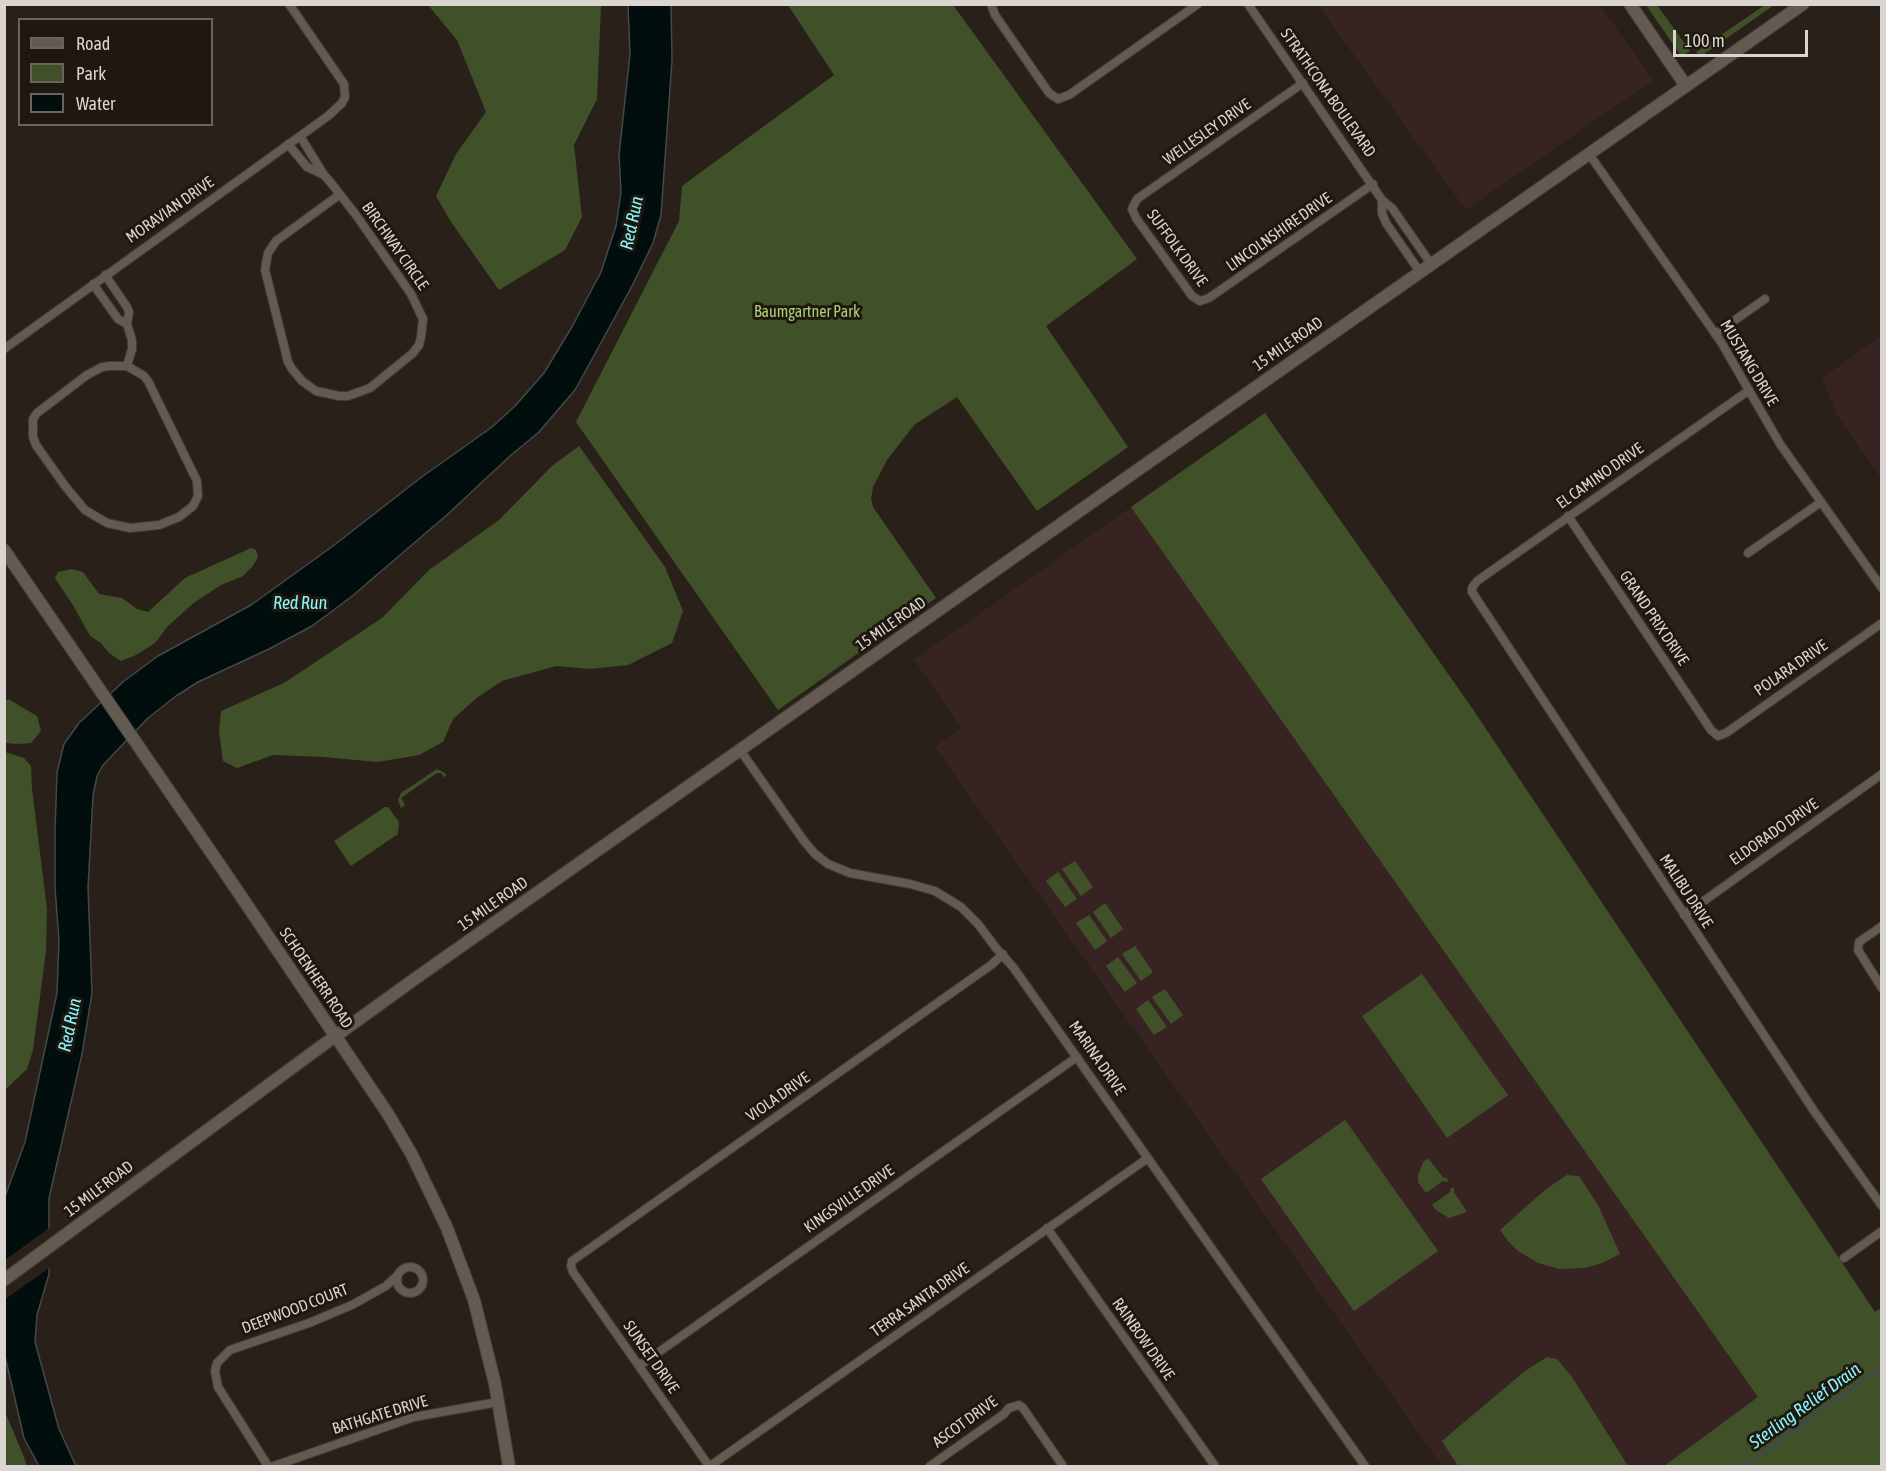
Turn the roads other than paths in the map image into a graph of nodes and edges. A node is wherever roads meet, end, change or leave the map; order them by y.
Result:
1 (289, 4) edge
2 (1198, 4) edge
3 (1248, 4) edge
4 (1630, 4) edge
5 (1803, 4) edge
6 (991, 5) edge
7 (1303, 83) junction
8 (1686, 86) junction
9 (300, 136) junction
10 (288, 144) junction
11 (1588, 154) junction
12 (324, 175) junction
13 (1373, 184) junction
14 (339, 195) junction
15 (1382, 200) junction
16 (1132, 208) joint
17 (1406, 228) junction
18 (1395, 235) junction
19 (1431, 264) junction
20 (1420, 272) junction
21 (105, 275) junction
22 (93, 284) junction
23 (1765, 299) dead end
24 (1200, 301) joint
25 (127, 324) junction
26 (1715, 334) junction
27 (4, 349) edge
28 (127, 366) junction
29 (1748, 391) junction
30 (1821, 501) junction
31 (1568, 516) junction
32 (4, 550) edge
33 (1748, 553) dead end
34 (1472, 588) joint
35 (1881, 588) edge
36 (1881, 622) edge
37 (1718, 735) joint
38 (740, 750) junction
39 (1881, 774) edge
40 (1684, 915) junction
41 (1881, 926) edge
42 (1002, 954) junction
43 (1881, 988) edge
44 (335, 1036) junction
45 (1077, 1057) junction
46 (1148, 1158) junction
47 (1881, 1206) edge
48 (1047, 1228) junction
49 (1881, 1231) edge
50 (1844, 1258) dead end
51 (571, 1264) joint
52 (398, 1275) junction
53 (4, 1280) edge
54 (386, 1286) junction
55 (402, 1290) junction
56 (639, 1366) junction
57 (498, 1402) junction
58 (268, 1467) edge
59 (274, 1467) edge
60 (509, 1467) edge
61 (710, 1467) edge
62 (930, 1467) edge
63 (1063, 1467) edge
64 (1215, 1467) edge
65 (1365, 1467) edge

1 - 9 street, MORAVIAN DRIVE
2 - 6 street
3 - 7 street, STRATHCONA BOULEVARD
4 - 8 main road
5 - 8 main road, 15 MILE ROAD
7 - 13 street, STRATHCONA BOULEVARD
7 - 16 street, WELLESLEY DRIVE
8 - 11 main road, 15 MILE ROAD
9 - 10 street, MORAVIAN DRIVE
9 - 12 street, BIRCHWAY CIRCLE
10 - 12 street, BIRCHWAY CIRCLE
10 - 21 street, MORAVIAN DRIVE
11 - 19 main road, 15 MILE ROAD
11 - 26 street, MUSTANG DRIVE
12 - 14 street, BIRCHWAY CIRCLE
13 - 15 street, STRATHCONA BOULEVARD
13 - 24 street, LINCOLNSHIRE DRIVE
14 - 14 street, BIRCHWAY CIRCLE
15 - 17 street, STRATHCONA BOULEVARD
15 - 18 street, STRATHCONA BOULEVARD
16 - 24 street, SUFFOLK DRIVE
17 - 18 street
17 - 19 street, STRATHCONA BOULEVARD
18 - 20 street, STRATHCONA BOULEVARD
19 - 20 main road, 15 MILE ROAD
20 - 38 main road, 15 MILE ROAD
21 - 22 street, MORAVIAN DRIVE
21 - 25 street
22 - 25 street
22 - 27 street, MORAVIAN DRIVE
23 - 26 street
25 - 28 street
26 - 29 street, MUSTANG DRIVE
28 - 28 street
29 - 30 street, MUSTANG DRIVE
29 - 31 street, EL CAMINO DRIVE
30 - 33 street
30 - 35 street, MUSTANG DRIVE
31 - 34 street, EL CAMINO DRIVE
31 - 37 street, GRAND PRIX DRIVE
32 - 44 main road, SCHOENHERR ROAD
34 - 40 street, MALIBU DRIVE
36 - 37 street, POLARA DRIVE
38 - 42 street, MARINA DRIVE
38 - 44 main road, 15 MILE ROAD
39 - 40 street, ELDORADO DRIVE
40 - 47 street, MALIBU DRIVE
41 - 43 street
42 - 45 street, MARINA DRIVE
42 - 51 street, VIOLA DRIVE
44 - 53 main road, 15 MILE ROAD
44 - 57 main road, SCHOENHERR ROAD
45 - 46 street, MARINA DRIVE
45 - 56 street, KINGSVILLE DRIVE
46 - 48 street, TERRA SANTA DRIVE
46 - 65 street, MARINA DRIVE
48 - 61 street, TERRA SANTA DRIVE
48 - 64 street, RAINBOW DRIVE
49 - 50 street
51 - 56 street, SUNSET DRIVE
52 - 54 street, DEEPWOOD COURT
52 - 55 street
52 - 55 street
54 - 55 street
54 - 58 street, DEEPWOOD COURT
56 - 61 street, SUNSET DRIVE
57 - 59 street, BATHGATE DRIVE
57 - 60 main road, SCHOENHERR ROAD
62 - 63 street, ASCOT DRIVE

